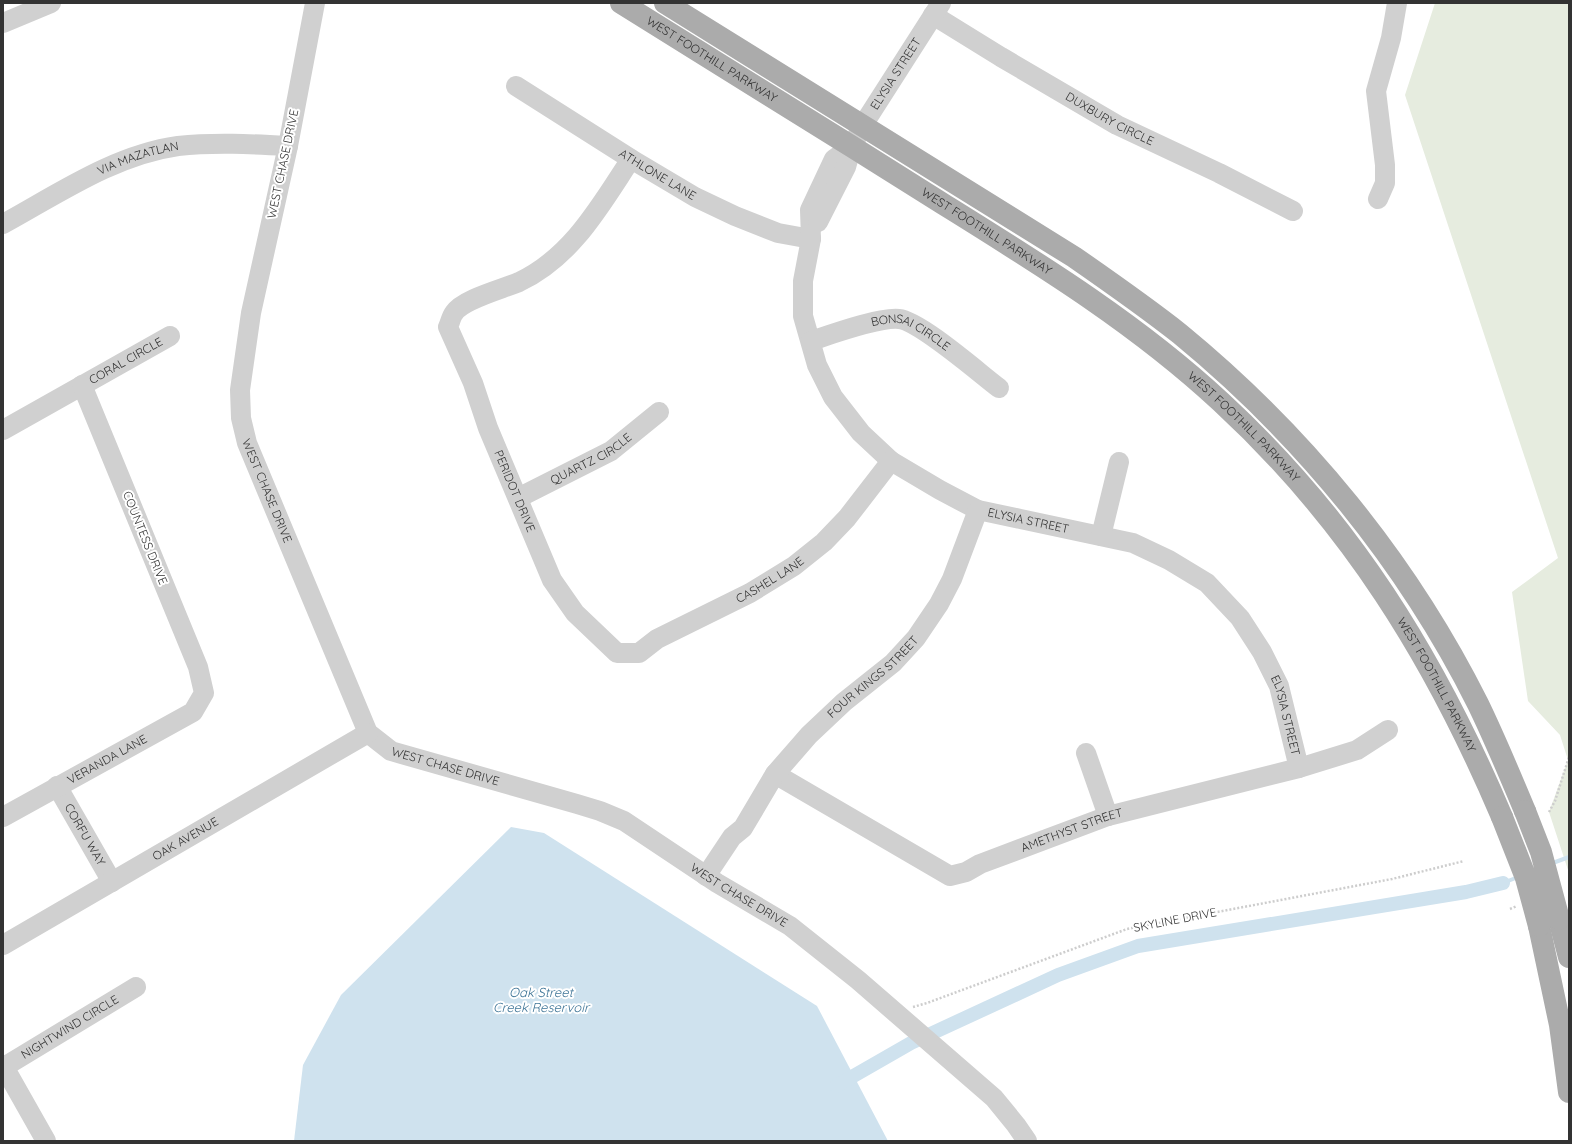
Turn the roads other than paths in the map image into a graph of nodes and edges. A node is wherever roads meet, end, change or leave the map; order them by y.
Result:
1 (51, 3) edge
2 (315, 3) edge
3 (621, 3) edge
4 (665, 3) edge
5 (1397, 3) edge
6 (937, 9) edge
7 (3, 23) edge
8 (516, 86) dead end
9 (863, 125) junction
10 (288, 146) junction
11 (852, 146) junction
12 (631, 159) junction
13 (1378, 198) dead end
14 (1293, 211) dead end
15 (3, 224) edge
16 (811, 239) junction
17 (170, 336) dead end
18 (810, 341) junction
19 (82, 385) junction
20 (999, 388) dead end
21 (659, 412) dead end
22 (3, 430) edge
23 (891, 460) junction
24 (1119, 462) dead end
25 (518, 498) junction
26 (978, 510) junction
27 (1101, 536) junction
28 (617, 652) joint
29 (204, 693) joint
30 (1388, 730) dead end
31 (368, 733) junction
32 (1086, 753) dead end
33 (1299, 768) junction
34 (775, 774) junction
35 (57, 786) junction
36 (1108, 816) junction
37 (3, 817) edge
38 (712, 880) junction
39 (112, 882) junction
40 (3, 945) edge
41 (1569, 957) edge
42 (136, 987) dead end
43 (3, 1066) edge
44 (1569, 1092) edge
45 (46, 1141) edge
46 (1027, 1141) edge

1 - 7 street
2 - 10 street, WEST CHASE DRIVE
3 - 11 main road, WEST FOOTHILL PARKWAY
4 - 9 main road, WEST FOOTHILL PARKWAY
5 - 13 street
6 - 9 street, ELYSIA STREET
6 - 14 street, DUXBURY CIRCLE
8 - 12 street, ATHLONE LANE
9 - 11 street, ELYSIA STREET
9 - 41 main road, WEST FOOTHILL PARKWAY, bridge
10 - 15 street, VIA MAZATLAN
10 - 31 street, WEST CHASE DRIVE
11 - 16 street, ELYSIA STREET
11 - 44 main road, WEST FOOTHILL PARKWAY, bridge
12 - 16 street, ATHLONE LANE
12 - 25 street, PERIDOT DRIVE
16 - 18 street, ELYSIA STREET
17 - 19 street, CORAL CIRCLE
18 - 20 street, BONSAI CIRCLE
18 - 23 street, ELYSIA STREET
19 - 22 street, CORAL CIRCLE
19 - 29 street, COUNTESS DRIVE
21 - 25 street, QUARTZ CIRCLE
23 - 26 street, ELYSIA STREET
23 - 28 street, CASHEL LANE
24 - 27 street
25 - 28 street, PERIDOT DRIVE
26 - 27 street, ELYSIA STREET
26 - 34 street, FOUR KINGS STREET
27 - 33 street, ELYSIA STREET
29 - 35 street, VERANDA LANE
30 - 33 street, AMETHYST STREET
31 - 38 street, WEST CHASE DRIVE
31 - 39 street, OAK AVENUE
32 - 36 street
33 - 36 street, AMETHYST STREET
34 - 36 street, AMETHYST STREET
34 - 38 street, FOUR KINGS STREET
35 - 37 street, VERANDA LANE
35 - 39 street, CORFU WAY
38 - 46 street, WEST CHASE DRIVE
39 - 40 street, OAK AVENUE
42 - 43 street, NIGHTWIND CIRCLE
43 - 45 street

